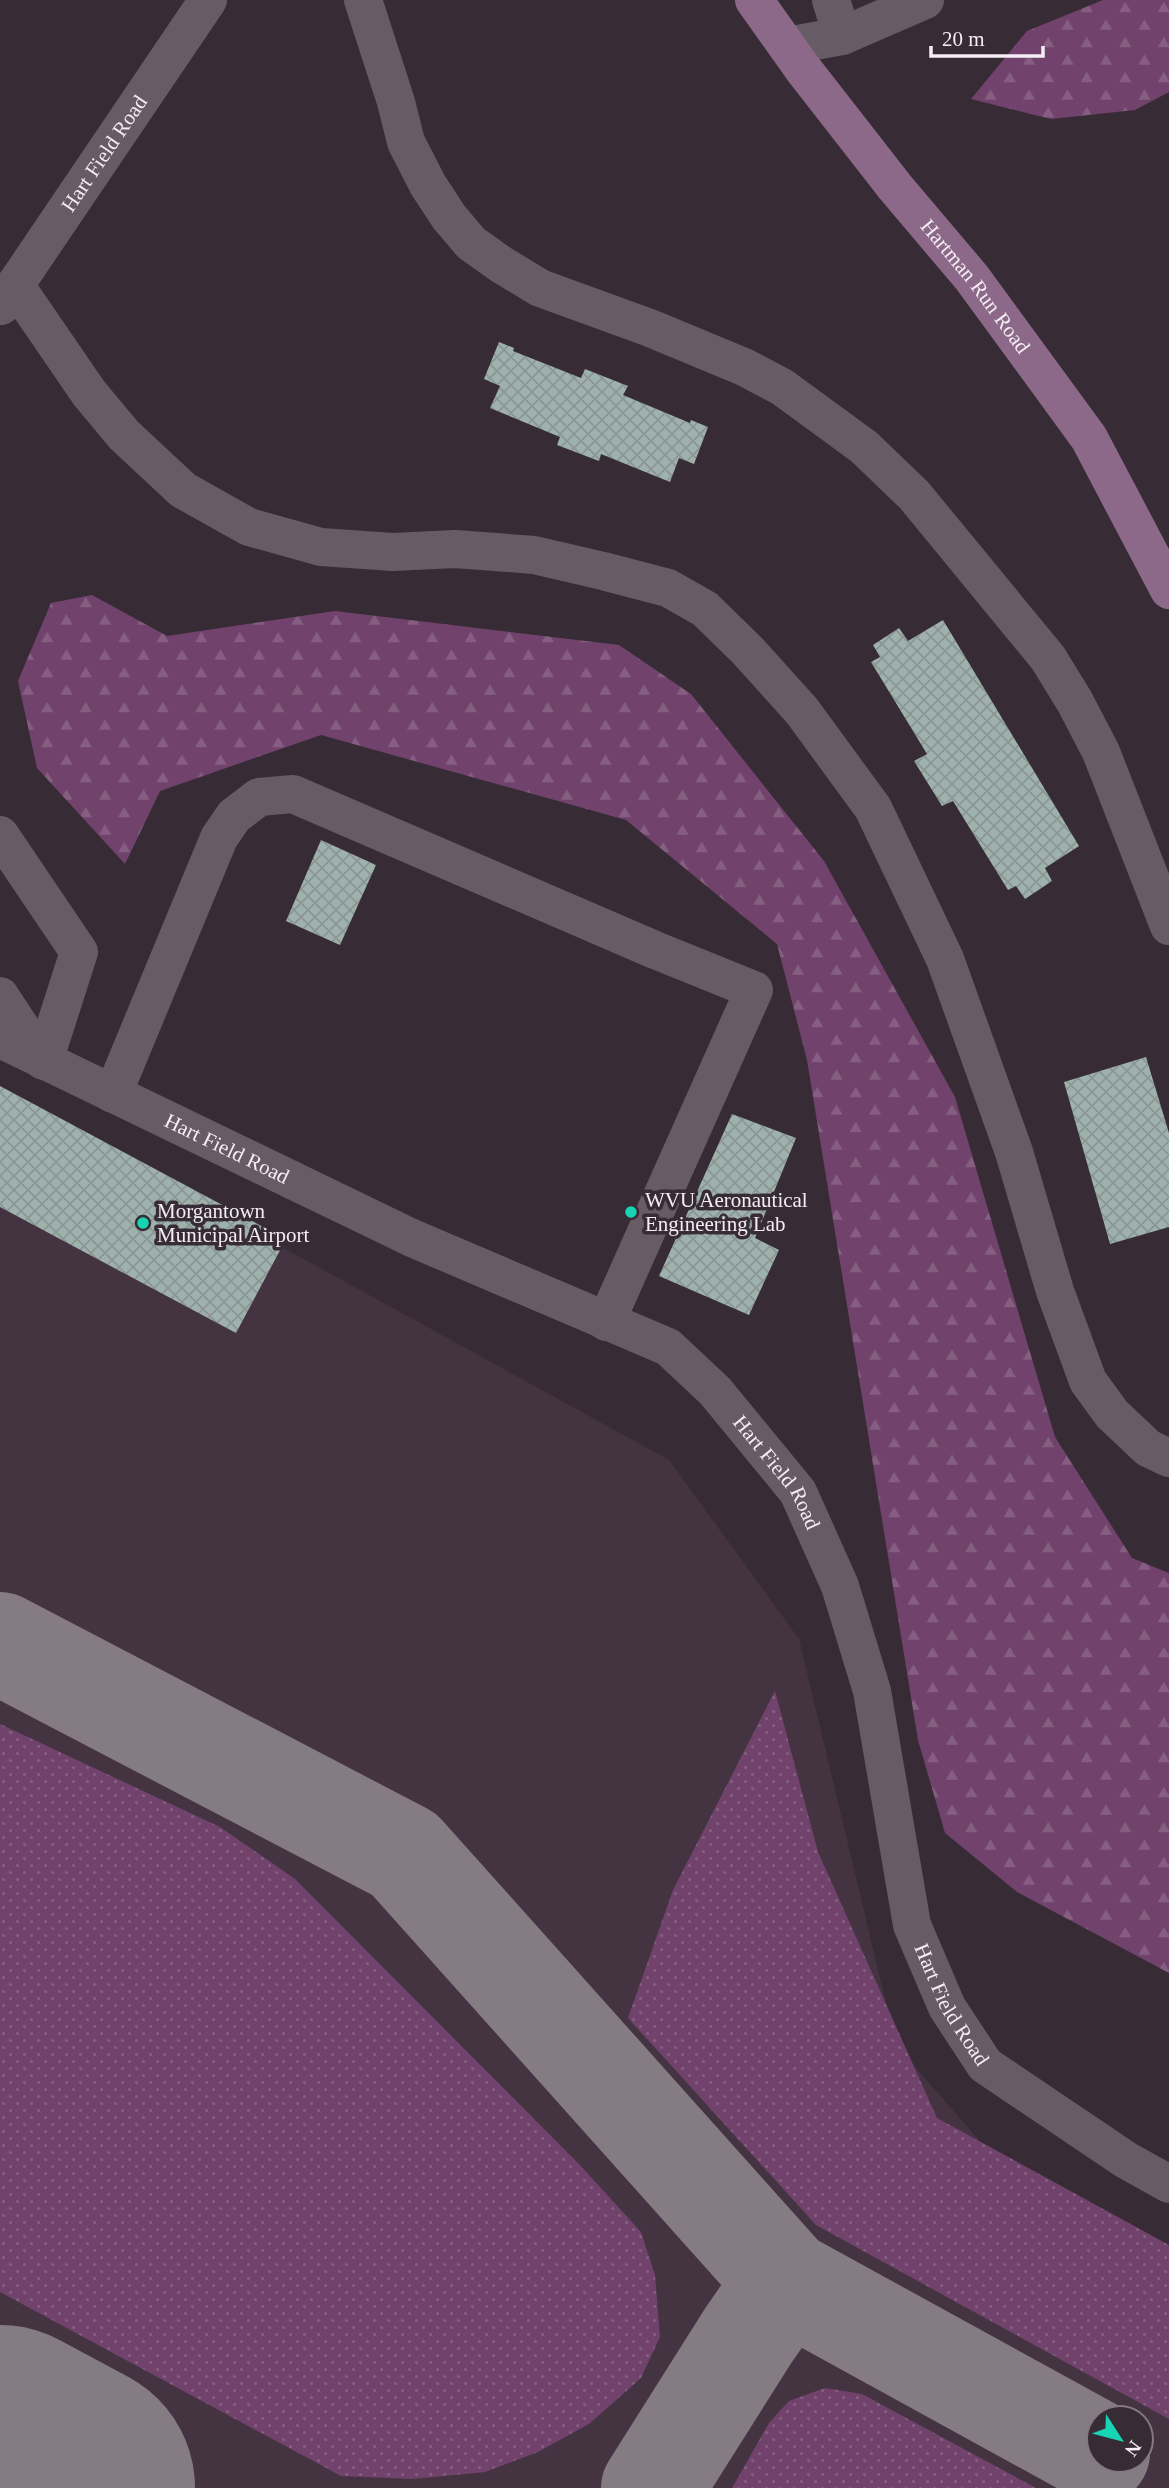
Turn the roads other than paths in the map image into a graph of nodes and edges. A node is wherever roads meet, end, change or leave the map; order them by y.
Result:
1 (208, 0) edge
2 (363, 0) edge
3 (754, 0) edge
4 (831, 0) edge
5 (925, 0) edge
6 (842, 36) junction
7 (787, 46) junction
8 (8, 297) edge
9 (1169, 590) edge
10 (0, 835) edge
11 (1169, 926) edge
12 (0, 996) edge
13 (0, 1039) edge
14 (44, 1061) junction
15 (113, 1094) junction
16 (606, 1322) junction
17 (1169, 1458) edge
18 (1169, 2184) edge

1 - 8 street, Hart Field Road
2 - 11 street
3 - 7 main road, Hartman Run Road
4 - 6 street
5 - 6 street
6 - 7 street
7 - 9 main road, Hartman Run Road
8 - 17 street
10 - 14 street
12 - 14 street
13 - 14 street, Hart Field Road
14 - 15 street, Hart Field Road
15 - 16 street, Hart Field Road
15 - 16 street
16 - 18 street, Hart Field Road

